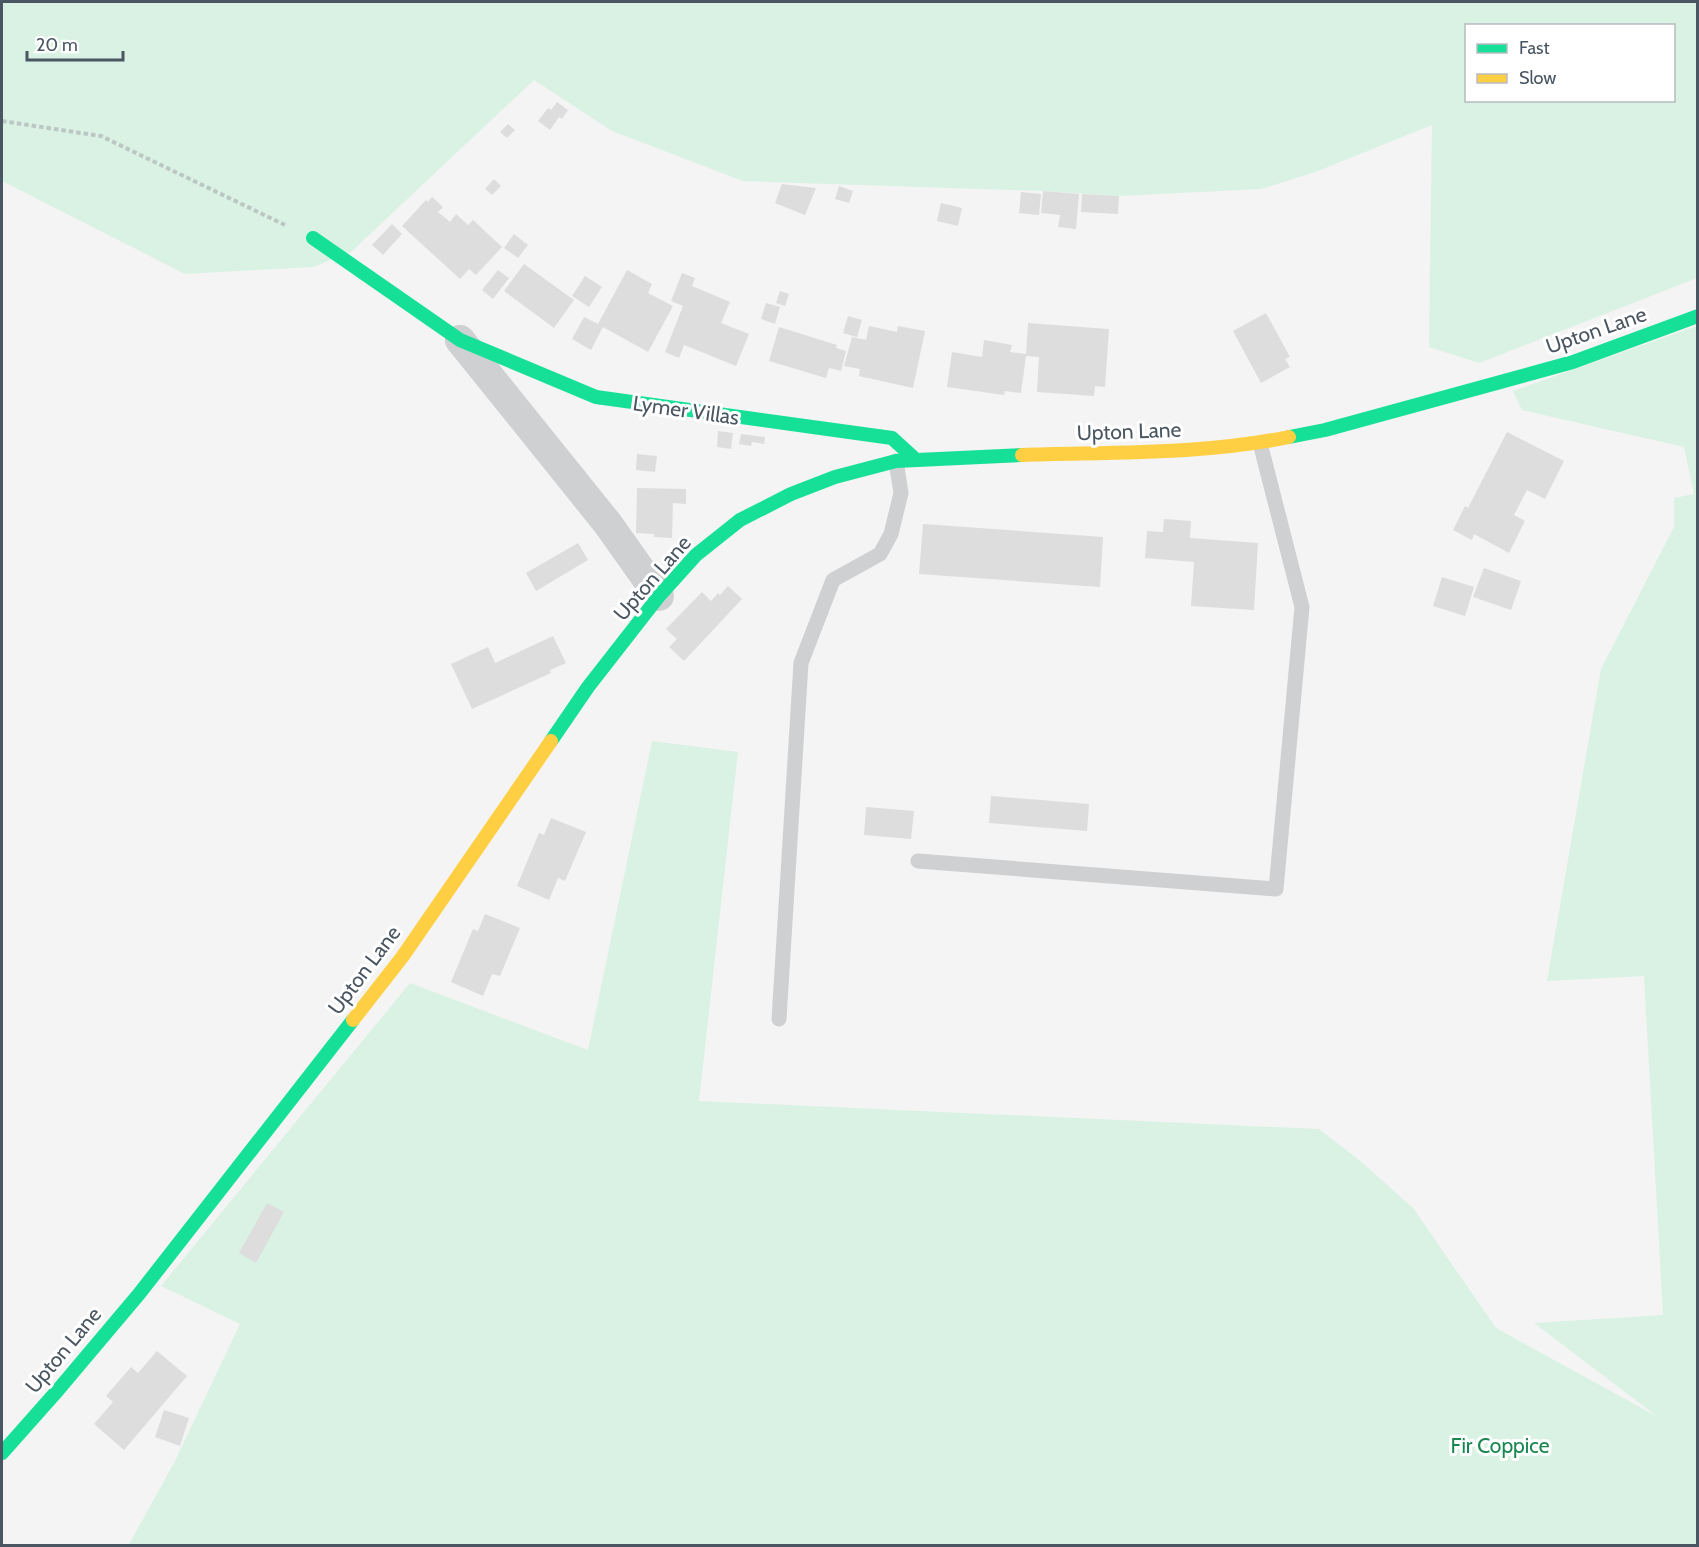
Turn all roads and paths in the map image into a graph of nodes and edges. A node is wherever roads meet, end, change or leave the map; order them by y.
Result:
1 (2, 121) edge
2 (313, 238) joint
3 (1698, 316) edge
4 (460, 340) junction
5 (1260, 443) junction
6 (915, 459) junction
7 (896, 461) junction
8 (659, 596) junction
9 (918, 861) dead end
10 (779, 1019) dead end
11 (2, 1453) edge

1 - 2 path
2 - 4 street, Lymer Villas
3 - 5 street, Upton Lane
4 - 6 street, Lymer Villas
4 - 8 street, Lymer Villas
5 - 6 street, Upton Lane
5 - 9 lane
6 - 7 street, Upton Lane
7 - 8 street, Upton Lane
7 - 10 lane
8 - 11 street, Upton Lane

